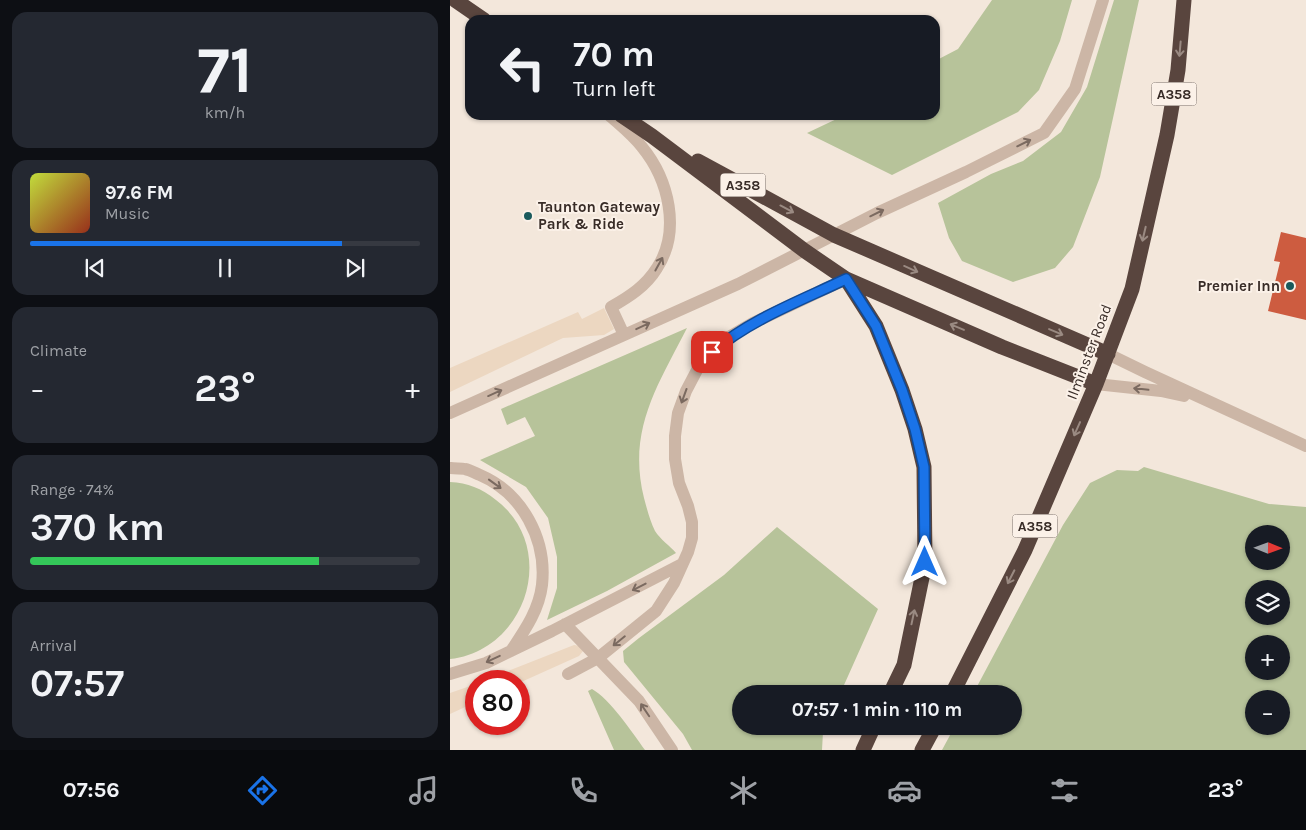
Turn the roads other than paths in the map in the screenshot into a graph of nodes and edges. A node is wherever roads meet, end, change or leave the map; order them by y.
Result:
1 (455, 0) edge
2 (1103, 0) edge
3 (1184, 0) edge
4 (477, 15) edge
5 (615, 120) edge
6 (628, 120) edge
7 (652, 136) junction
8 (834, 235) junction
9 (805, 251) junction
10 (846, 279) junction
11 (624, 335) junction
12 (1108, 354) junction
13 (1096, 384) junction
14 (1206, 401) junction
15 (450, 413) edge
16 (1306, 446) edge
17 (450, 468) edge
18 (682, 564) junction
19 (565, 624) junction
20 (511, 651) junction
21 (598, 658) junction
22 (450, 674) edge
23 (568, 674) dead end
24 (894, 685) edge
25 (957, 685) edge
26 (870, 735) edge
27 (930, 735) edge
28 (672, 750) edge
29 (863, 750) edge
30 (922, 750) edge

1 - 4 highway
8 -> 2 street
3 -> 12 highway, Ilminster Road / A358
11 -> 5 street
6 - 7 highway, A358
7 -> 8 highway, A358
7 - 9 highway, A358
8 - 9 street
8 -> 12 highway, A358
9 - 10 highway, A358
11 -> 9 street
13 -> 10 highway, A358
10 -> 18 street
24 -> 10 highway, A358
15 -> 11 street
12 - 13 highway, Ilminster Road / A358
12 - 14 street
14 -> 13 street
13 -> 25 highway, Ilminster Road / A358
14 - 16 street
17 -> 20 street
18 -> 19 street
18 -> 21 street
19 - 20 street
19 - 21 street
20 -> 22 street
21 - 23 street
28 -> 21 street
26 - 29 highway
27 - 30 highway

